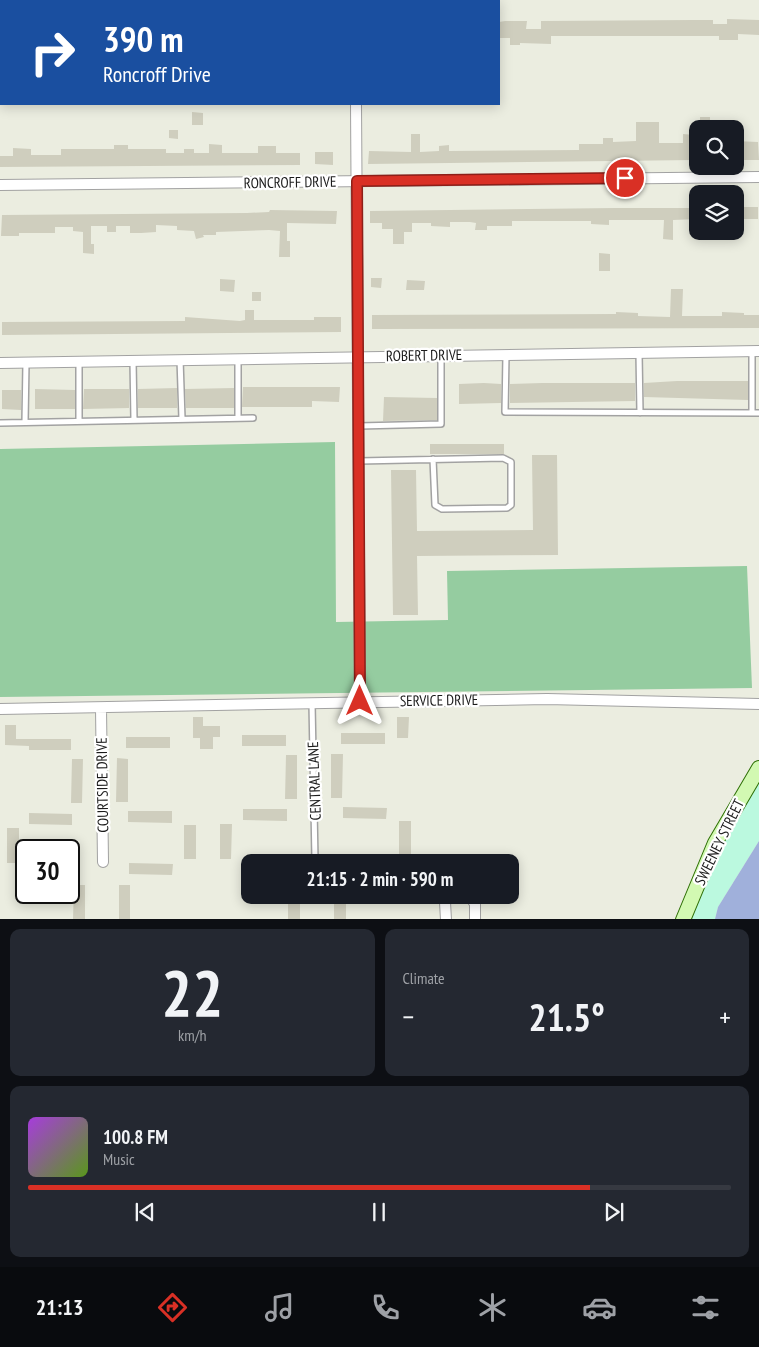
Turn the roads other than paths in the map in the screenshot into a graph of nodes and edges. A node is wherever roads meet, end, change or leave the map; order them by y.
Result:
1 (356, 105) edge
2 (759, 176) edge
3 (357, 181) junction
4 (0, 185) edge
5 (755, 351) edge
6 (639, 353) junction
7 (506, 354) junction
8 (441, 355) junction
9 (359, 356) junction
10 (238, 358) junction
11 (133, 360) junction
12 (180, 360) junction
13 (79, 362) junction
14 (0, 363) edge
15 (26, 363) junction
16 (640, 413) junction
17 (752, 413) junction
18 (759, 413) edge
19 (238, 418) junction
20 (253, 418) dead end
21 (182, 419) junction
22 (134, 420) junction
23 (79, 421) junction
24 (25, 422) junction
25 (0, 423) edge
26 (359, 426) junction
27 (432, 459) junction
28 (359, 461) junction
29 (360, 701) junction
30 (312, 702) junction
31 (759, 704) edge
32 (101, 708) junction
33 (0, 709) edge
34 (759, 768) edge
35 (316, 854) edge
36 (103, 862) dead end
37 (445, 904) edge
38 (475, 904) edge
39 (446, 919) edge
40 (476, 919) edge
41 (683, 919) edge

1 - 3 street
2 - 3 street, RONCROFF DRIVE
3 - 4 street, RONCROFF DRIVE
3 - 9 street
5 - 6 street, ROBERT DRIVE
5 - 17 lane
6 - 7 street, ROBERT DRIVE
6 - 16 lane
7 - 8 street, ROBERT DRIVE
7 - 16 lane
8 - 9 street, ROBERT DRIVE
8 - 26 lane
9 - 10 street, ROBERT DRIVE
9 - 26 street
10 - 12 street, ROBERT DRIVE
10 - 19 lane
11 - 12 street, ROBERT DRIVE
11 - 13 street, ROBERT DRIVE
11 - 22 lane
12 - 21 lane
13 - 15 street, ROBERT DRIVE
13 - 23 lane
14 - 15 street, ROBERT DRIVE
15 - 24 lane
16 - 17 lane
17 - 18 lane
19 - 20 lane
19 - 21 lane
21 - 22 lane
22 - 23 lane
23 - 24 lane
24 - 25 lane
26 - 28 street
27 - 27 lane
27 - 28 lane
28 - 29 street
29 - 30 street, SERVICE DRIVE
29 - 31 street, SERVICE DRIVE
30 - 32 street, SERVICE DRIVE
30 - 35 lane, CENTRAL LANE
32 - 33 street, SERVICE DRIVE
32 - 36 street, COURTSIDE DRIVE
34 - 41 street, SWEENEY STREET
37 - 39 street
38 - 40 street

